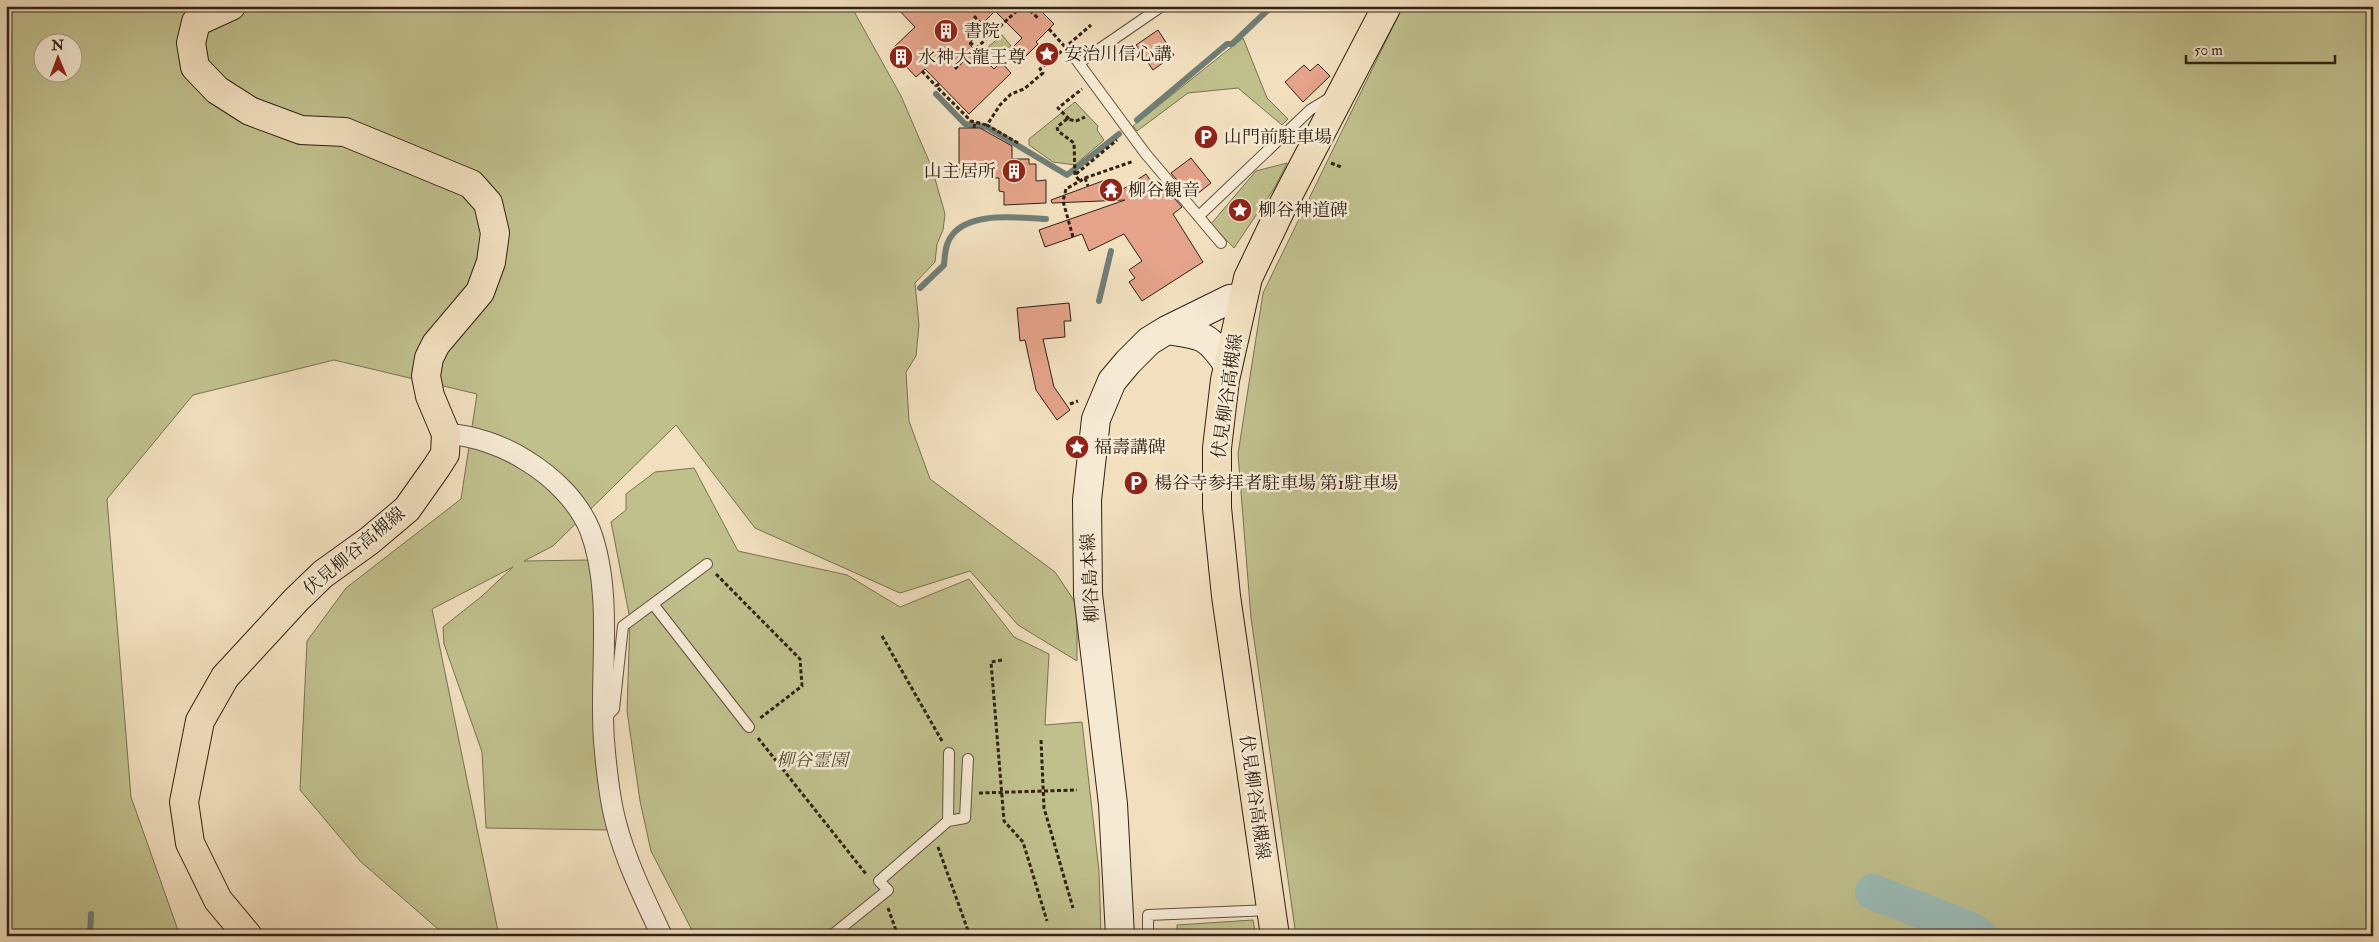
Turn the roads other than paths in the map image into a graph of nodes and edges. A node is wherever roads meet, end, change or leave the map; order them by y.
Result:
1 (231, 6) edge
2 (1162, 6) edge
3 (1386, 6) edge
4 (1342, 92) junction
5 (1202, 213) dead end
6 (1221, 243) dead end
7 (1242, 298) junction
8 (1167, 330) junction
9 (1228, 365) junction
10 (446, 434) junction
11 (707, 564) road end
12 (653, 604) junction
13 (604, 719) junction
14 (749, 727) road end
15 (949, 753) road end
16 (968, 759) dead end
17 (948, 821) junction
18 (1273, 923) edge
19 (248, 936) edge
20 (662, 936) edge
21 (831, 936) edge
22 (1120, 936) edge
23 (1148, 936) edge

1 - 10 main road
2 - 6 lane
3 - 4 main road, 伏見柳谷高槻線
4 - 5 lane
4 - 7 main road, 伏見柳谷高槻線
7 - 8 main road, 柳谷島本線
7 - 9 main road, 伏見柳谷高槻線
8 - 9 main road
8 - 22 main road, 柳谷島本線
9 - 18 main road, 伏見柳谷高槻線
10 - 13 street
10 - 19 main road, 伏見柳谷高槻線
11 - 12 lane
12 - 13 lane
12 - 14 lane
13 - 20 street
15 - 17 lane
16 - 17 lane
17 - 21 lane
18 - 23 lane

